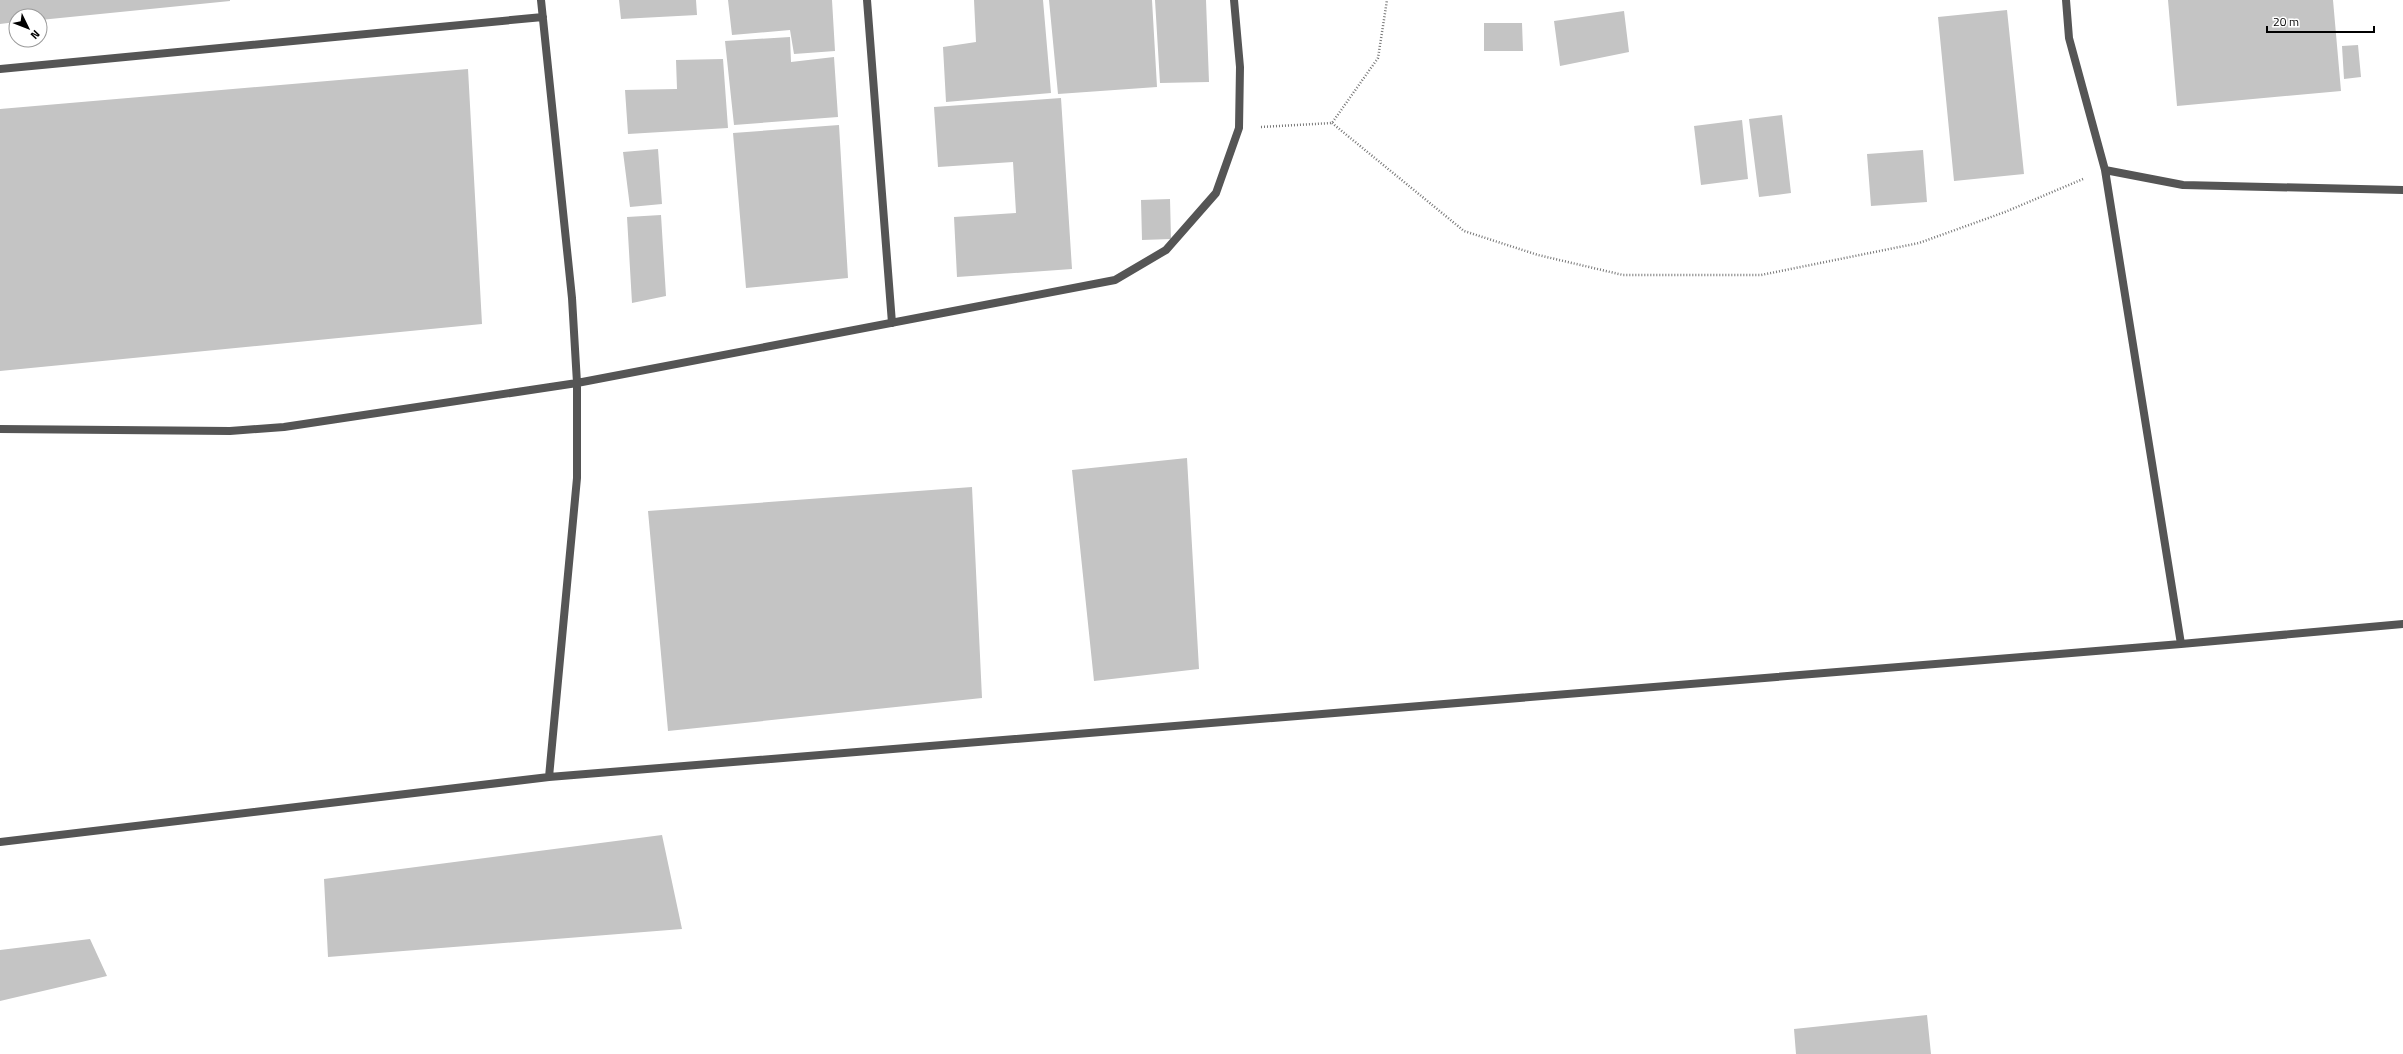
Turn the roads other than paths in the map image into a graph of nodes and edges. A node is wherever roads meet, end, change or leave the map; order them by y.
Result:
1 (541, 0) edge
2 (867, 0) edge
3 (1234, 0) edge
4 (2066, 0) edge
5 (543, 17) junction
6 (0, 69) edge
7 (2105, 170) junction
8 (2403, 190) edge
9 (892, 323) junction
10 (577, 383) junction
11 (0, 429) edge
12 (2403, 624) edge
13 (2181, 644) junction
14 (549, 777) junction
15 (0, 842) edge

1 - 5 lane
2 - 9 lane
3 - 9 lane
4 - 7 lane
5 - 6 lane
5 - 10 lane
7 - 8 lane
7 - 13 lane
9 - 10 lane
10 - 11 lane
10 - 14 lane
12 - 13 lane
13 - 14 lane
14 - 15 lane

